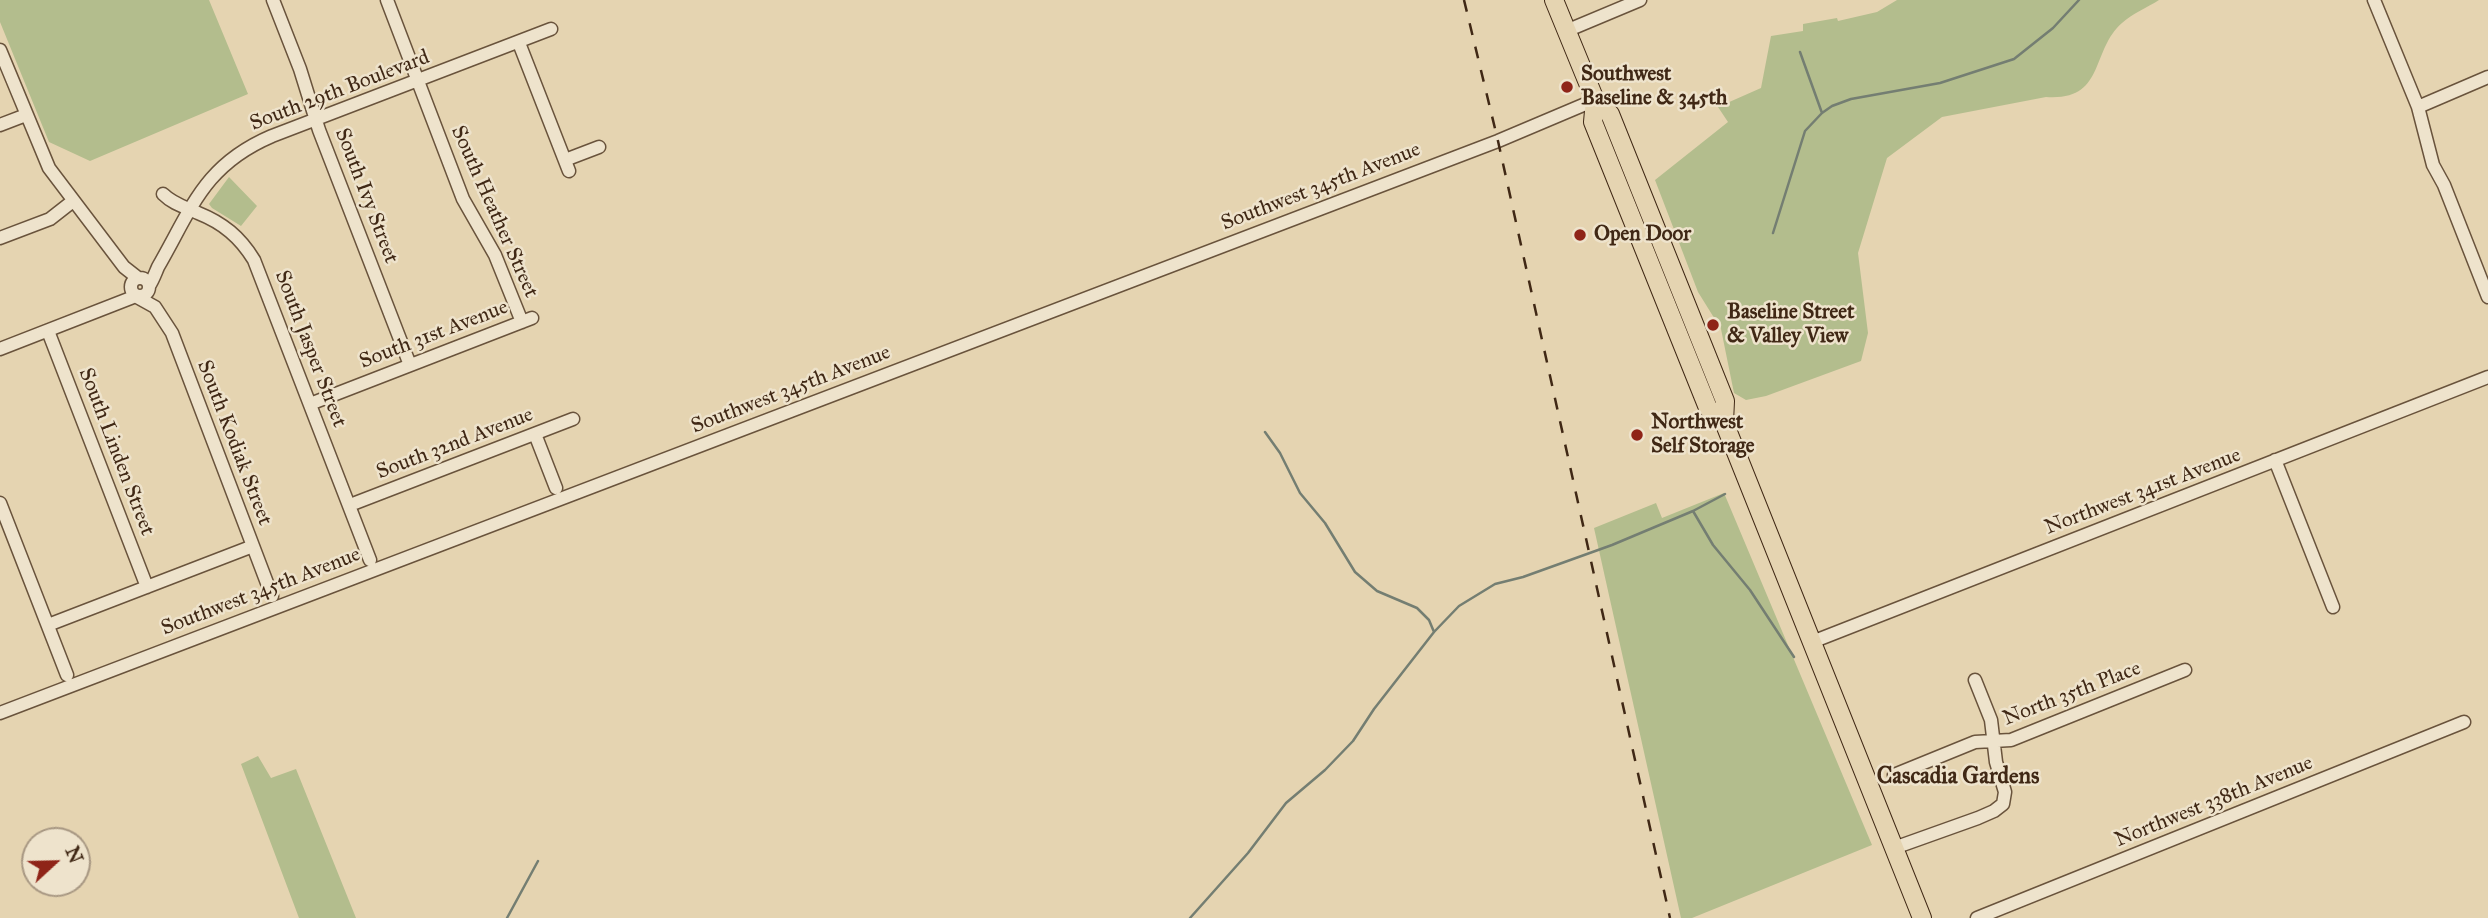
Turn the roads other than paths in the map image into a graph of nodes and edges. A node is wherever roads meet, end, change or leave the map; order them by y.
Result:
1 (273, 0) edge
2 (387, 0) edge
3 (1554, 0) edge
4 (1640, 0) edge
5 (2374, 0) edge
6 (551, 29) dead end
7 (1566, 31) junction
8 (519, 43) junction
9 (0, 50) edge
10 (2488, 77) edge
11 (417, 80) junction
12 (1595, 100) junction
13 (2418, 107) junction
14 (26, 115) junction
15 (316, 120) junction
16 (0, 125) edge
17 (599, 147) dead end
18 (163, 194) dead end
19 (73, 201) junction
20 (189, 209) junction
21 (0, 238) edge
22 (139, 287) junction
23 (2488, 297) edge
24 (527, 320) joint
25 (48, 331) junction
26 (0, 349) edge
27 (410, 365) junction
28 (2488, 377) edge
29 (310, 404) junction
30 (573, 419) dead end
31 (535, 434) junction
32 (2275, 460) junction
33 (556, 488) dead end
34 (0, 503) edge
35 (350, 505) junction
36 (253, 546) junction
37 (370, 560) dead end
38 (146, 587) junction
39 (272, 596) dead end
40 (2333, 607) dead end
41 (48, 625) junction
42 (1812, 642) junction
43 (2185, 670) dead end
44 (67, 675) dead end
45 (1975, 680) dead end
46 (0, 713) edge
47 (2464, 722) dead end
48 (1993, 742) junction
49 (1894, 775) dead end
50 (1894, 848) junction
51 (1922, 918) edge
52 (1978, 918) edge

1 - 15 street, South Ivy Street
2 - 11 street, South Heather Street
3 - 7 highway
4 - 7 street
5 - 13 street
6 - 8 street, South 29th Boulevard
7 - 12 highway
8 - 11 street, South 29th Boulevard
8 - 17 street
9 - 14 street, South Kodiak Street
10 - 13 street
11 - 15 street, South 29th Boulevard
11 - 24 street, South Heather Street
12 - 42 highway
12 - 46 street, Southwest 345th Avenue
13 - 23 street
14 - 16 street
14 - 19 street, South Kodiak Street
15 - 20 street, South 29th Boulevard
15 - 27 street, South Ivy Street
18 - 20 street, South Jasper Street
19 - 21 street
19 - 22 street, South Kodiak Street
20 - 22 street, South 29th Boulevard
20 - 29 street, South Jasper Street
22 - 25 street, South 29th Boulevard
22 - 36 street, South Kodiak Street
24 - 27 street, South 31st Avenue
25 - 26 street, South 29th Boulevard
25 - 38 street, South Linden Street
27 - 29 street, South 31st Avenue
28 - 32 street, Northwest 341st Avenue
29 - 35 street, South Jasper Street
30 - 31 street, South 32nd Avenue
31 - 33 street
31 - 35 street, South 32nd Avenue
32 - 40 street
32 - 42 street, Northwest 341st Avenue
34 - 41 street
35 - 37 street, South Jasper Street
36 - 38 street
36 - 39 street, South Kodiak Street
38 - 41 street
41 - 44 street
42 - 50 highway
43 - 48 street, North 35th Place
45 - 48 street
47 - 52 street, Northwest 338th Avenue
48 - 49 street, North 35th Place
48 - 50 street
50 - 51 highway

